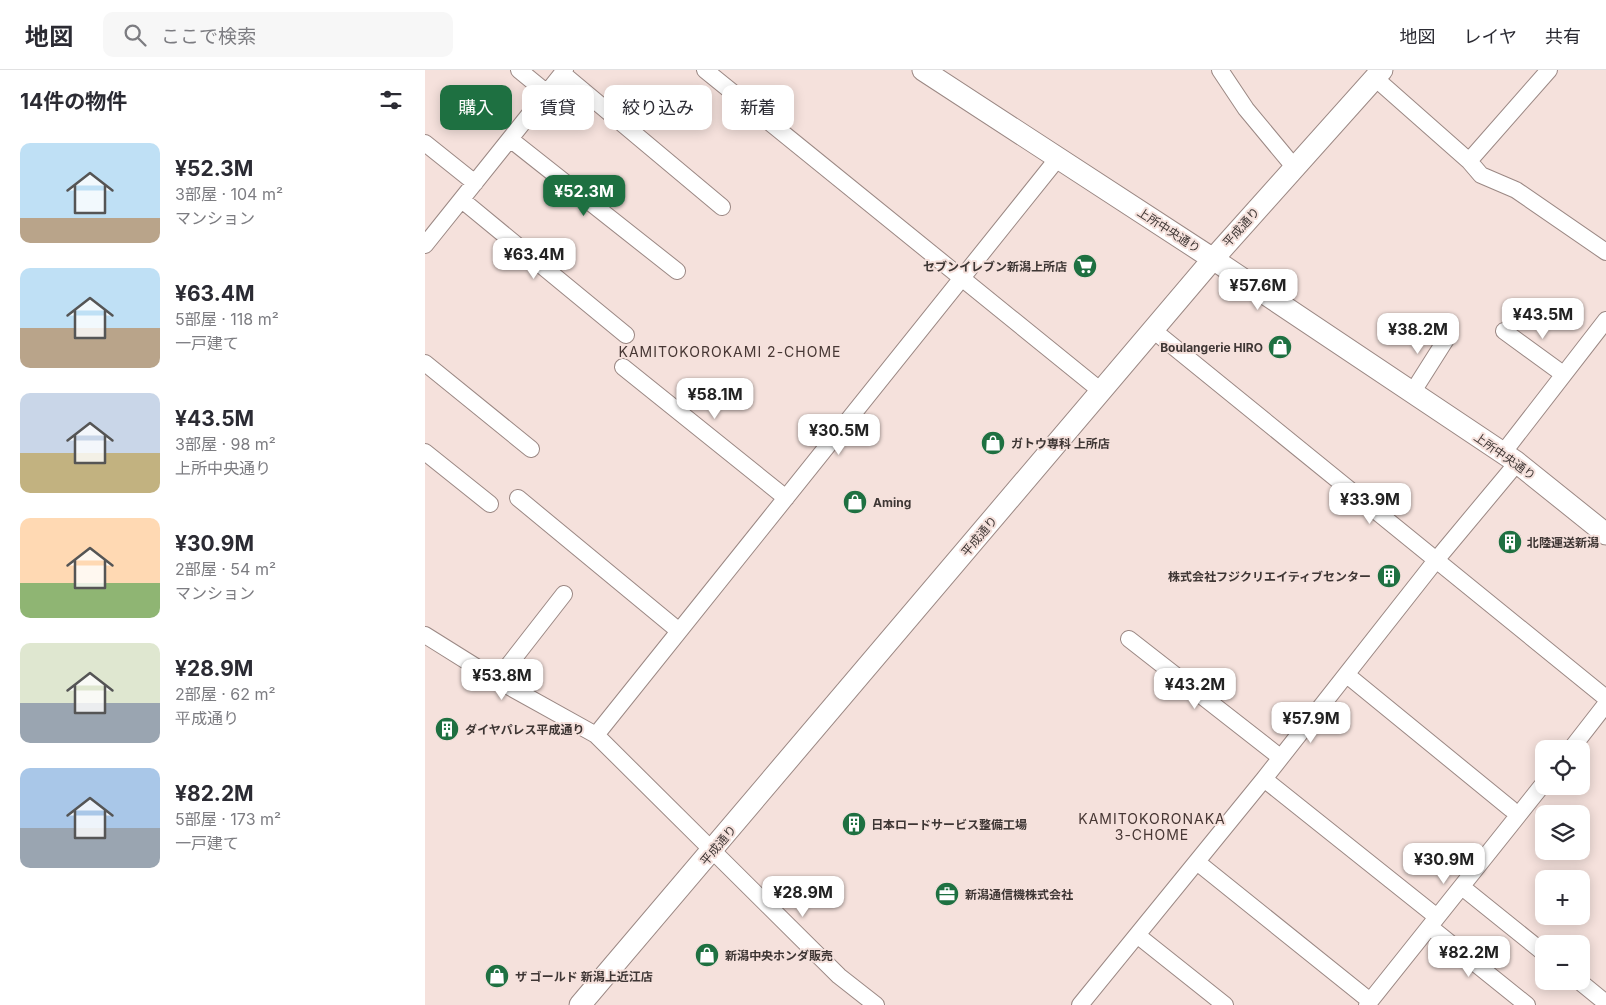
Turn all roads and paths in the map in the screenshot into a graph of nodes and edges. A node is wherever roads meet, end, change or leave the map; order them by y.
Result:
1 (519, 70) edge
2 (705, 70) edge
3 (923, 70) edge
4 (1220, 70) edge
5 (1549, 70) edge
6 (564, 72) edge
7 (1379, 74) edge
8 (537, 85) edge
9 (553, 85) edge
10 (522, 124) edge
11 (510, 139) junction
12 (425, 143) edge
13 (1058, 158) junction
14 (1469, 161) junction
15 (1295, 168) junction
16 (475, 183) junction
17 (462, 200) junction
18 (723, 207) dead end
19 (425, 245) edge
20 (1606, 252) edge
21 (1213, 259) junction
22 (677, 271) dead end
23 (962, 278) junction
24 (1606, 320) edge
25 (1153, 330) junction
26 (1505, 332) dead end
27 (1450, 333) dead end
28 (626, 335) dead end
29 (425, 363) edge
30 (623, 366) dead end
31 (1563, 374) junction
32 (1101, 392) junction
33 (1412, 393) junction
34 (531, 449) dead end
35 (425, 452) edge
36 (1510, 458) junction
37 (518, 498) dead end
38 (786, 498) junction
39 (490, 504) dead end
40 (1606, 534) edge
41 (1437, 559) junction
42 (564, 594) dead end
43 (679, 631) junction
44 (425, 635) edge
45 (1129, 639) dead end
46 (1347, 674) junction
47 (497, 680) junction
48 (1606, 698) edge
49 (1606, 704) edge
50 (596, 735) junction
51 (1578, 740) edge
52 (1280, 757) junction
53 (1264, 779) junction
54 (1535, 795) edge
55 (1511, 809) dead end
56 (713, 850) junction
57 (1197, 862) junction
58 (1463, 887) junction
59 (1434, 922) junction
60 (1137, 935) junction
61 (1535, 946) edge
62 (1590, 990) edge
63 (1369, 1003) edge
64 (1606, 1003) edge
65 (580, 1005) edge
66 (876, 1005) edge
67 (1080, 1005) edge
68 (1225, 1005) edge
69 (1527, 1005) edge

1 - 8 street
2 - 23 street
3 - 13 street, 上所中央通り
4 - 15 street
5 - 14 street
6 - 9 street
6 - 18 street
7 - 14 street
7 - 15 street, 平成通り
10 - 11 street
11 - 16 street
11 - 22 street
12 - 16 street
13 - 21 street, 上所中央通り
13 - 23 street
14 - 20 street
15 - 21 street, 平成通り
16 - 17 street
17 - 19 street
17 - 28 street
21 - 25 street, 平成通り
21 - 33 street, 上所中央通り
23 - 32 street
23 - 38 street
24 - 31 street
25 - 32 street, 平成通り
25 - 41 street
26 - 31 street
27 - 33 street
29 - 34 street
30 - 38 street
31 - 36 street
32 - 56 street, 平成通り
33 - 36 street, 上所中央通り
35 - 39 street
36 - 40 street, 上所中央通り
36 - 41 street
37 - 43 street
38 - 43 street
41 - 46 street
41 - 48 street
42 - 47 street
43 - 50 street
44 - 47 street
45 - 52 street
46 - 52 street
46 - 55 street
47 - 50 street
49 - 51 street
50 - 56 street
52 - 53 street
53 - 57 street
53 - 59 street
54 - 58 street
56 - 65 street, 平成通り
56 - 66 street
57 - 60 street
57 - 63 street
58 - 59 street
58 - 61 street
59 - 63 street
59 - 69 street
60 - 67 street
60 - 68 street
62 - 64 street

